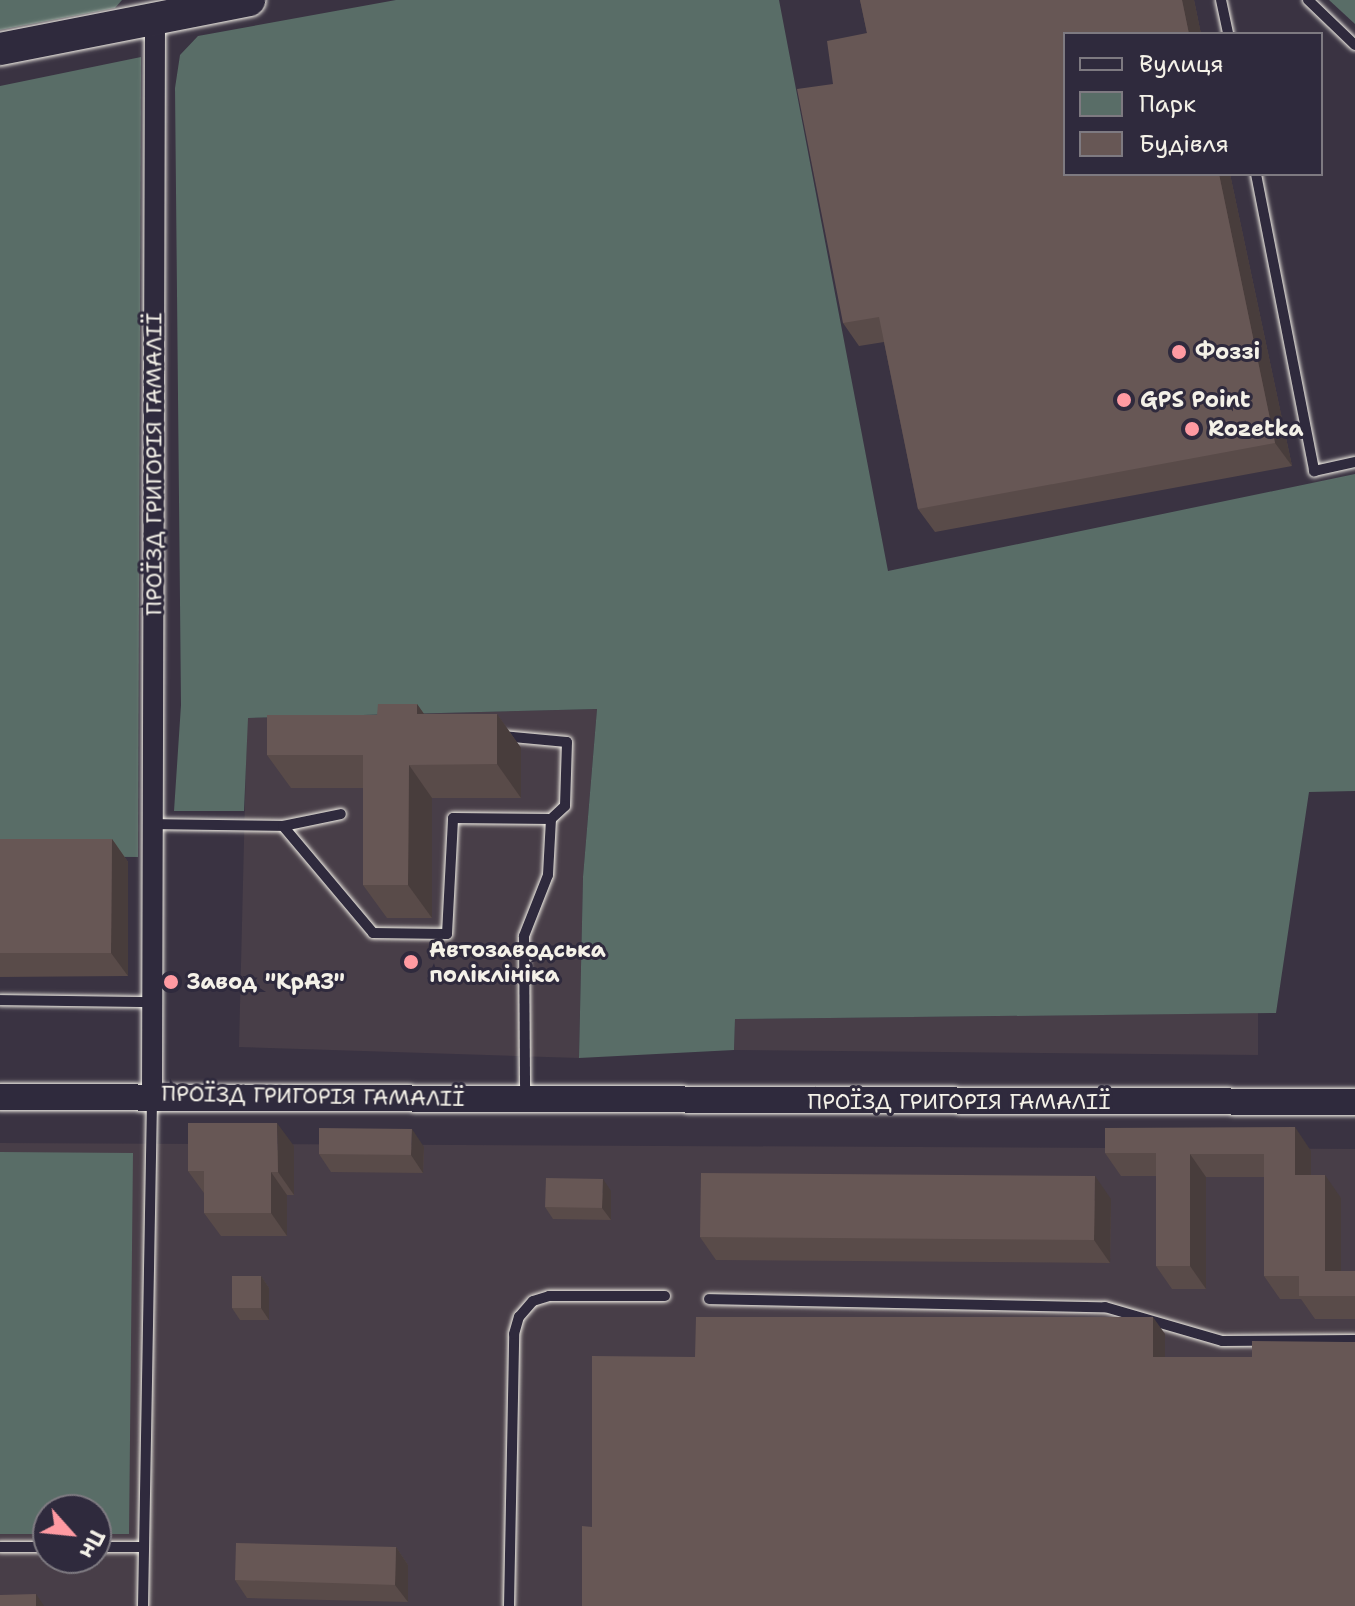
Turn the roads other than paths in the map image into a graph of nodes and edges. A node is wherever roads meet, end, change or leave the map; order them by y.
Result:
1 (249, 0) edge
2 (1221, 0) edge
3 (1308, 0) edge
4 (154, 10) edge
5 (1228, 32) edge
6 (1355, 45) edge
7 (0, 49) edge
8 (1256, 176) edge
9 (1355, 462) edge
10 (502, 736) dead end
11 (341, 814) dead end
12 (551, 819) junction
13 (153, 824) junction
14 (283, 826) junction
15 (0, 1000) edge
16 (152, 1002) junction
17 (0, 1097) edge
18 (152, 1097) junction
19 (525, 1099) junction
20 (1355, 1102) edge
21 (665, 1296) dead end
22 (709, 1299) dead end
23 (1355, 1340) edge
24 (0, 1547) edge
25 (32, 1547) edge
26 (112, 1547) edge
27 (144, 1547) junction
28 (143, 1606) edge
29 (509, 1606) edge

1 - 4 main road
2 - 5 lane
3 - 6 lane
4 - 7 main road
4 - 13 street, ПРОЇЗД ГРИГОРІЯ ГАМАЛІЇ
8 - 9 lane
10 - 12 lane
11 - 14 lane
12 - 14 lane
12 - 19 lane
13 - 14 lane
13 - 16 street, ПРОЇЗД ГРИГОРІЯ ГАМАЛІЇ
15 - 16 lane
16 - 18 street, ПРОЇЗД ГРИГОРІЯ ГАМАЛІЇ
17 - 18 street
18 - 19 street, ПРОЇЗД ГРИГОРІЯ ГАМАЛІЇ
18 - 27 lane
19 - 20 street, ПРОЇЗД ГРИГОРІЯ ГАМАЛІЇ
21 - 29 lane
22 - 23 lane
24 - 25 lane
26 - 27 lane
27 - 28 lane

